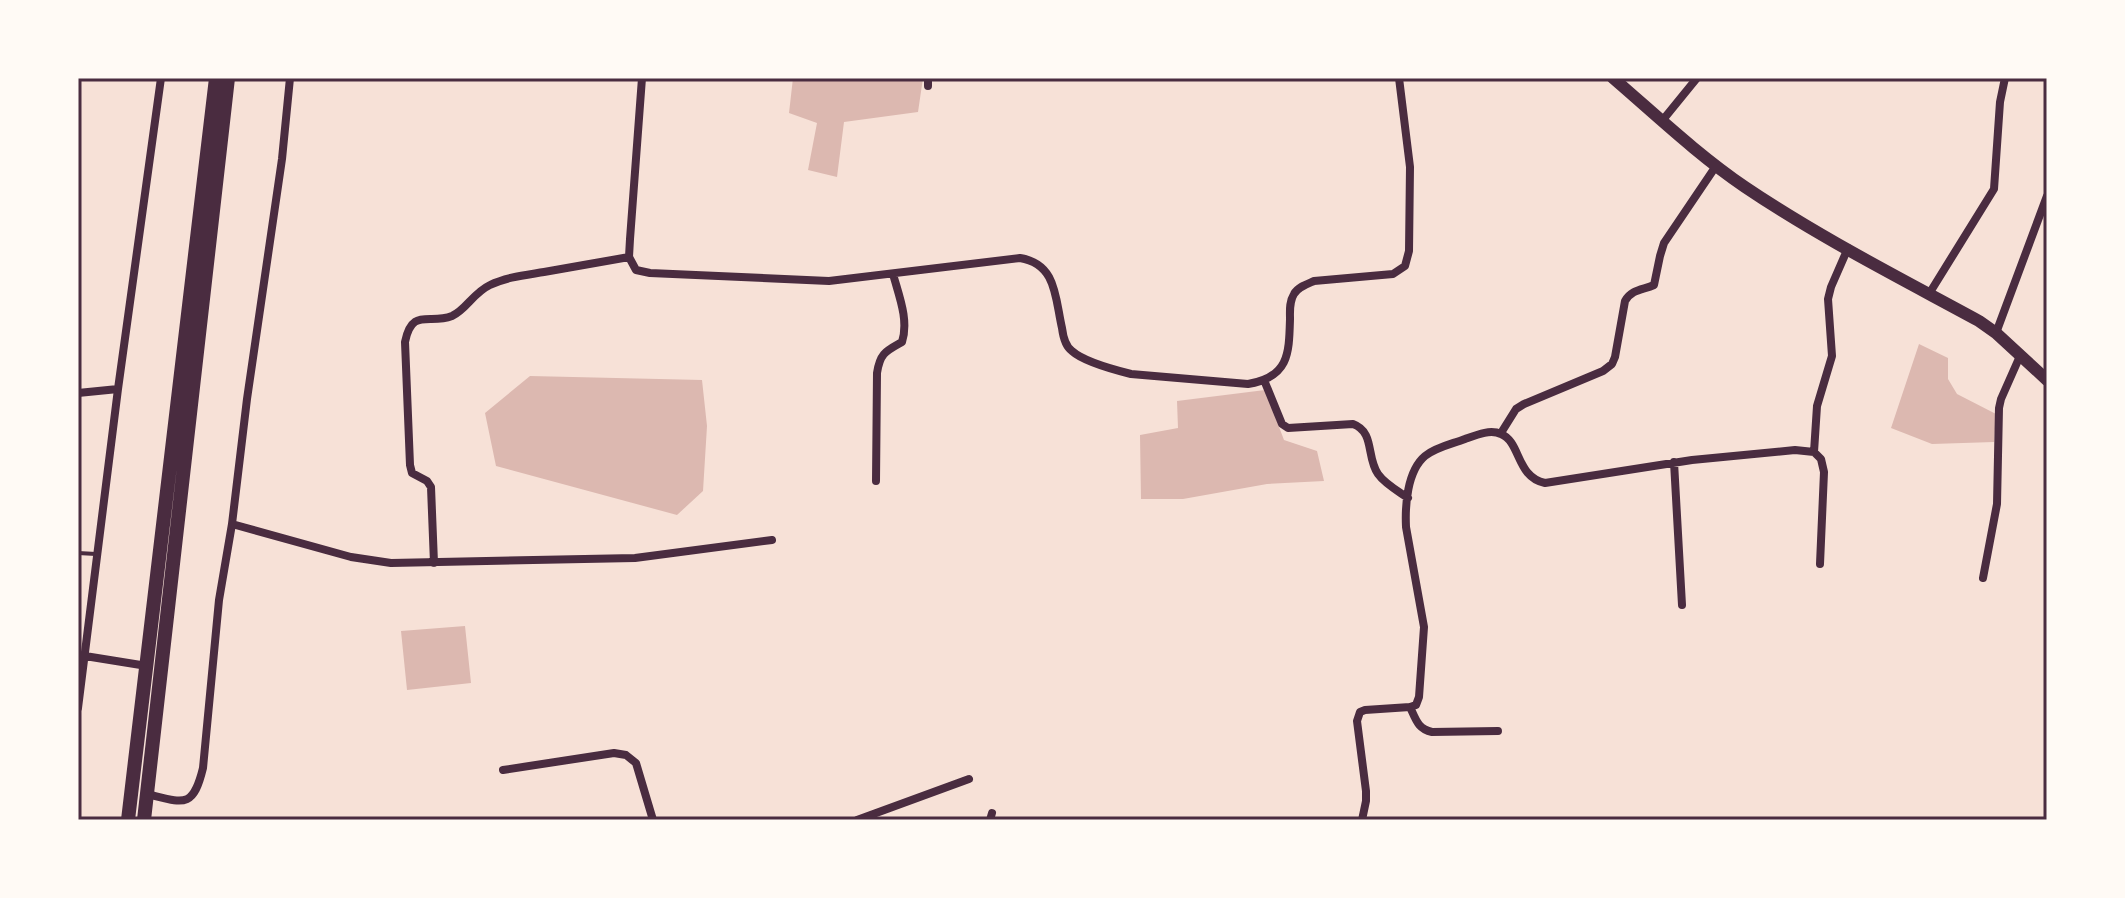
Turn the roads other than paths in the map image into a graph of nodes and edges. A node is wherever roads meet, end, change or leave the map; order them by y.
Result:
1 (161, 78) edge
2 (216, 78) edge
3 (228, 78) edge
4 (290, 78) edge
5 (642, 78) edge
6 (1399, 78) edge
7 (1613, 78) edge
8 (1697, 78) edge
9 (2002, 79) edge
10 (1662, 121) junction
11 (1716, 166) junction
12 (2047, 196) edge
13 (1848, 248) junction
14 (629, 257) junction
15 (893, 274) junction
16 (1929, 294) junction
17 (1996, 333) junction
18 (2020, 356) junction
19 (1264, 380) junction
20 (2047, 380) edge
21 (118, 389) junction
22 (78, 393) edge
23 (1501, 433) junction
24 (1814, 452) junction
25 (1674, 462) junction
26 (876, 481) dead end
27 (1408, 498) junction
28 (232, 524) junction
29 (772, 540) dead end
30 (78, 553) edge
31 (98, 554) junction
32 (434, 563) junction
33 (1820, 564) dead end
34 (1983, 578) dead end
35 (1682, 605) dead end
36 (82, 656) edge
37 (147, 666) junction
38 (1410, 707) junction
39 (78, 708) edge
40 (1498, 731) dead end
41 (503, 770) dead end
42 (969, 779) dead end
43 (147, 794) junction
44 (128, 820) edge
45 (144, 820) edge
46 (653, 820) edge
47 (857, 820) edge
48 (1362, 820) edge

1 - 21 street
2 - 37 highway
3 - 43 highway
4 - 28 street
5 - 14 street
6 - 19 street
7 - 10 main road
8 - 10 street
9 - 16 street
10 - 11 main road
11 - 13 main road
11 - 23 street
12 - 17 street
13 - 16 main road
13 - 24 street
14 - 15 street
14 - 32 street
15 - 19 street
15 - 26 street
16 - 17 main road
17 - 18 main road
18 - 20 main road
18 - 34 street
19 - 27 street
21 - 22 street
21 - 31 street
23 - 25 street
23 - 27 street
24 - 25 street
24 - 33 street
25 - 35 street
27 - 38 street
28 - 32 street
28 - 43 street
29 - 32 street
30 - 31 lane
31 - 36 street
36 - 37 street
36 - 39 street
37 - 44 highway
38 - 40 street
38 - 48 street
41 - 46 street
42 - 47 street
43 - 45 highway

